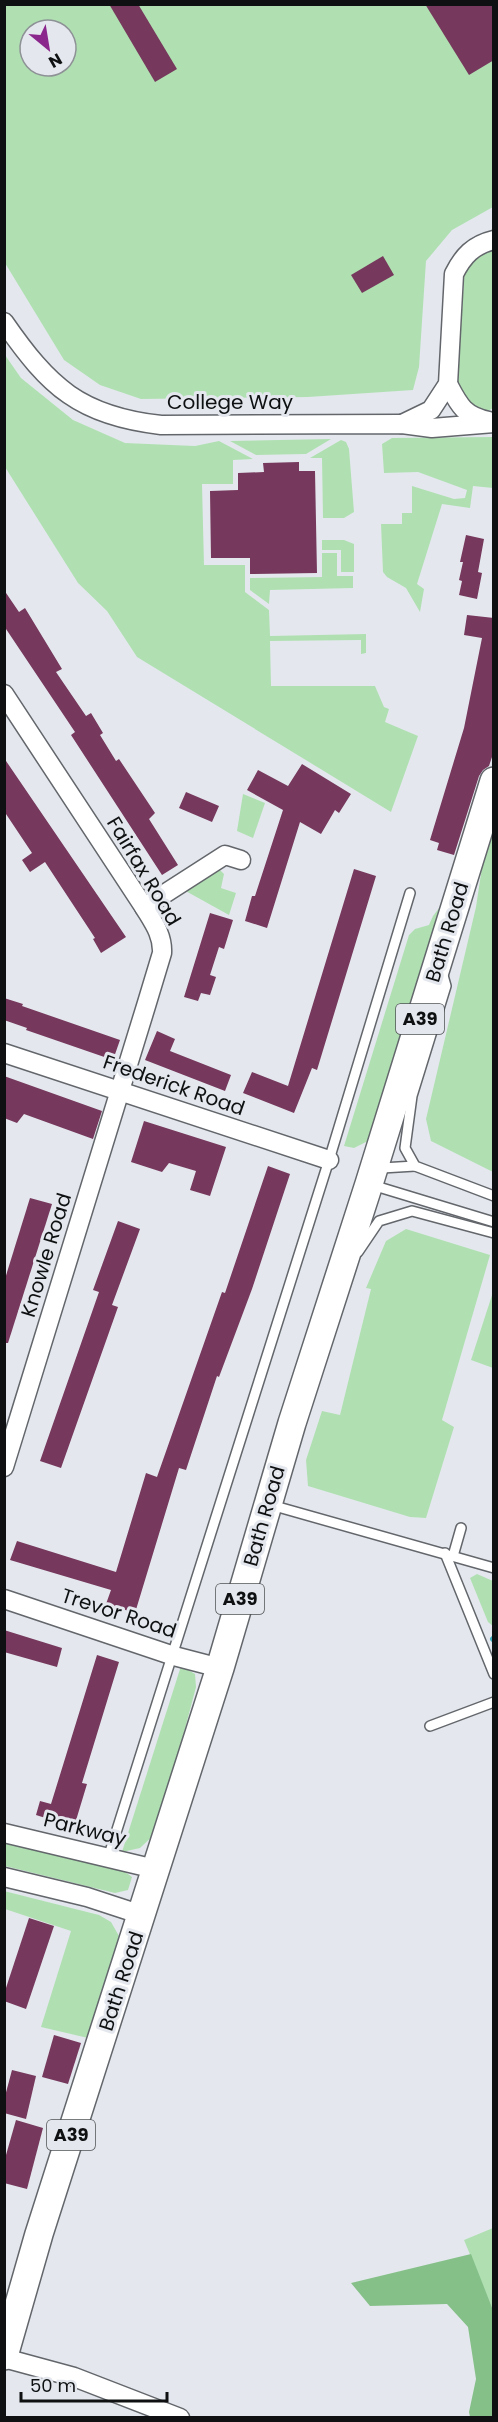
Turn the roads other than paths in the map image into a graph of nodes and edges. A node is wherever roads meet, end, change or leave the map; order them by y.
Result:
1 (494, 240) edge
2 (4, 322) edge
3 (448, 384) junction
4 (494, 423) edge
5 (402, 424) junction
6 (7, 703) edge
7 (494, 781) edge
8 (241, 860) dead end
9 (410, 893) dead end
10 (144, 906) junction
11 (439, 961) junction
12 (4, 1053) edge
13 (121, 1090) junction
14 (329, 1161) junction
15 (415, 1166) junction
16 (369, 1182) junction
17 (494, 1196) edge
18 (494, 1222) edge
19 (494, 1233) edge
20 (337, 1283) junction
21 (4, 1467) edge
22 (268, 1505) junction
23 (461, 1528) dead end
24 (449, 1555) junction
25 (494, 1568) edge
26 (4, 1599) edge
27 (174, 1656) junction
28 (220, 1668) junction
29 (494, 1674) edge
30 (494, 1702) edge
31 (430, 1726) dead end
32 (4, 1833) edge
33 (108, 1858) junction
34 (155, 1869) junction
35 (4, 1877) edge
36 (142, 1915) junction
37 (4, 2357) edge
38 (180, 2418) edge

1 - 3 street
2 - 5 street, College Way
3 - 4 street
3 - 5 street
4 - 5 street, College Way
6 - 10 street, Fairfax Road
7 - 11 main road, Bath Road / A39
8 - 10 street
9 - 14 lane
10 - 13 street, Fairfax Road
11 - 15 lane
11 - 16 main road, Bath Road / A39
12 - 13 street, Frederick Road
13 - 14 street, Frederick Road
13 - 21 street, Knowle Road
14 - 27 lane
15 - 16 lane
15 - 17 lane
16 - 18 lane
16 - 20 main road, Bath Road / A39
19 - 20 lane
20 - 22 main road, Bath Road / A39
22 - 24 lane
22 - 28 main road, Bath Road / A39
23 - 24 lane
24 - 25 lane
24 - 29 lane
26 - 27 street, Trevor Road
27 - 28 street, Trevor Road
27 - 33 lane
28 - 34 main road, Bath Road / A39
30 - 31 lane
32 - 33 street, Parkway
33 - 34 street, Parkway
34 - 36 main road, Bath Road / A39
35 - 36 street
36 - 37 main road, Bath Road / A39
37 - 38 street

